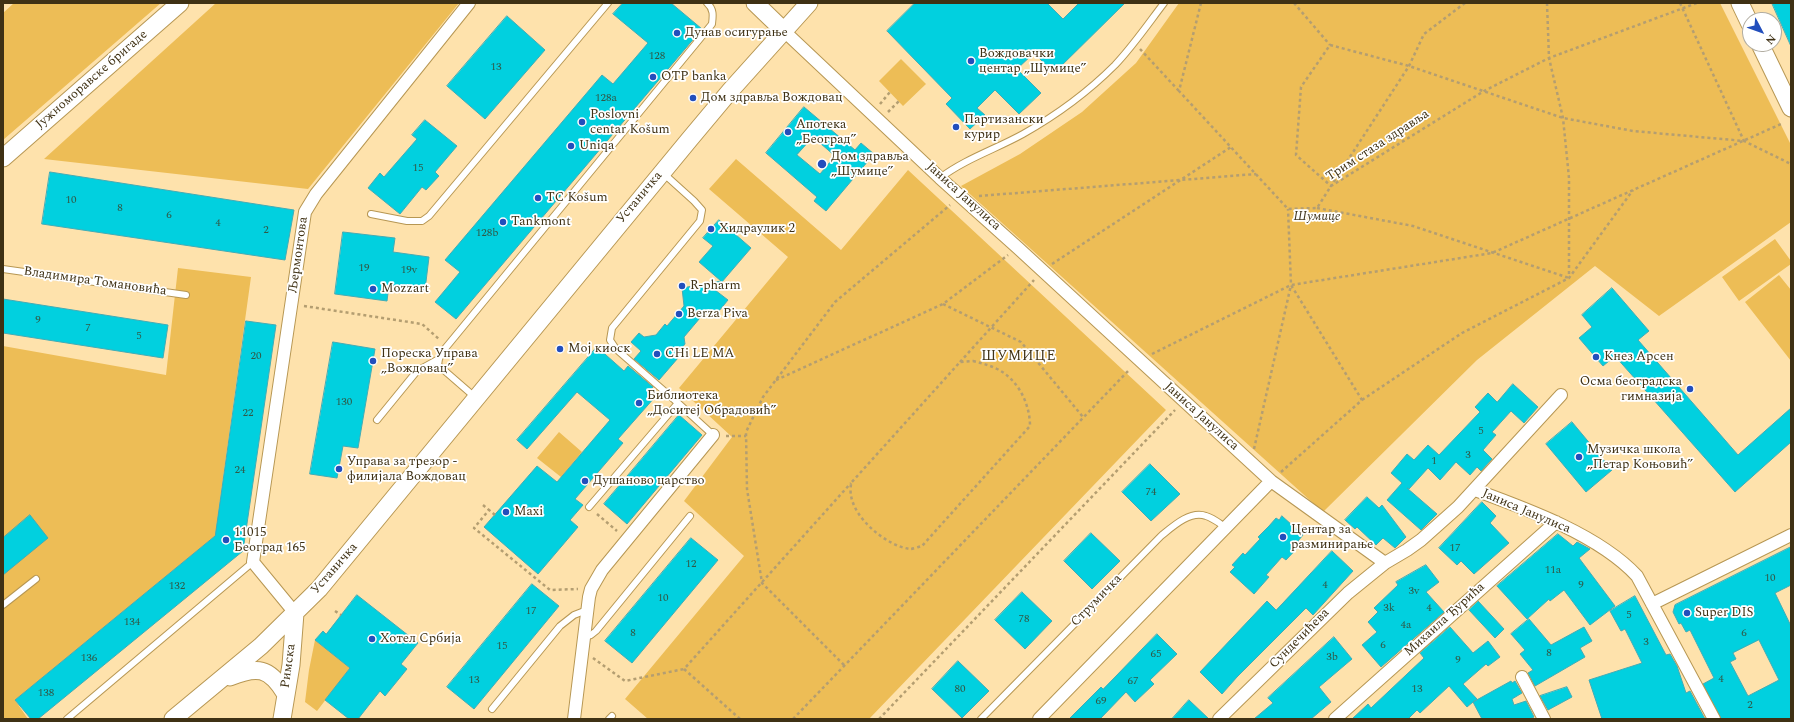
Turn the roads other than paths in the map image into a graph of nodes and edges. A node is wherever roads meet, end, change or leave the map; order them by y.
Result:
1 (180, 3) edge
2 (469, 3) edge
3 (608, 3) edge
4 (707, 3) edge
5 (755, 3) edge
6 (809, 3) edge
7 (1164, 3) edge
8 (784, 30) junction
9 (1764, 52) edge
10 (1789, 98) edge
11 (3, 158) edge
12 (662, 172) junction
13 (940, 178) junction
14 (371, 214) dead end
15 (3, 269) edge
16 (186, 295) dead end
17 (439, 359) junction
18 (1561, 395) dead end
19 (476, 398) junction
20 (678, 403) junction
21 (377, 420) dead end
22 (713, 435) joint
23 (1271, 481) junction
24 (1475, 490) junction
25 (589, 507) road end
26 (690, 516) dead end
27 (1556, 522) junction
28 (1225, 527) junction
29 (1791, 535) edge
30 (253, 562) junction
31 (1384, 564) junction
32 (36, 579) dead end
33 (1652, 604) junction
34 (3, 605) edge
35 (587, 610) junction
36 (295, 613) junction
37 (583, 637) junction
38 (1522, 677) dead end
39 (220, 680) junction
40 (285, 693) junction
41 (492, 709) dead end
42 (67, 719) edge
43 (173, 719) edge
44 (282, 719) edge
45 (574, 719) edge
46 (981, 719) edge
47 (1039, 719) edge
48 (1219, 719) edge
49 (1336, 719) edge
50 (1544, 719) edge
51 (1714, 719) edge

1 - 11 main road, Јужноморавске бригаде
2 - 30 street, Љермонтова
3 - 14 lane
4 - 17 lane
5 - 8 main road
6 - 8 main road, Устаничка
7 - 13 lane
8 - 12 main road, Устаничка
8 - 13 street, Јаниса Јанулиса
9 - 10 main road
12 - 19 main road, Устаничка
12 - 20 lane
13 - 23 street, Јаниса Јанулиса
15 - 16 lane, Владимира Томановића
17 - 19 lane
17 - 21 lane
18 - 24 street
19 - 36 main road, Устаничка
20 - 22 lane
20 - 25 lane
22 - 35 street
23 - 28 street
23 - 31 street, Јаниса Јанулиса
24 - 27 street, Јаниса Јанулиса
24 - 31 street, Јаниса Јанулиса
26 - 37 lane
27 - 33 street, Јаниса Јанулиса
27 - 49 street, Михаила Ђурића
28 - 46 lane, Струмичка
28 - 47 street
29 - 33 street
30 - 36 street
30 - 42 lane
31 - 48 street, Сундечићева
32 - 34 lane
33 - 51 street, Јаниса Јанулиса
35 - 37 street
35 - 41 lane
36 - 39 main road, Устаничка
36 - 40 main road, Римска
37 - 45 street
38 - 50 street
39 - 40 main road
39 - 43 main road, Устаничка
40 - 44 main road, Римска

